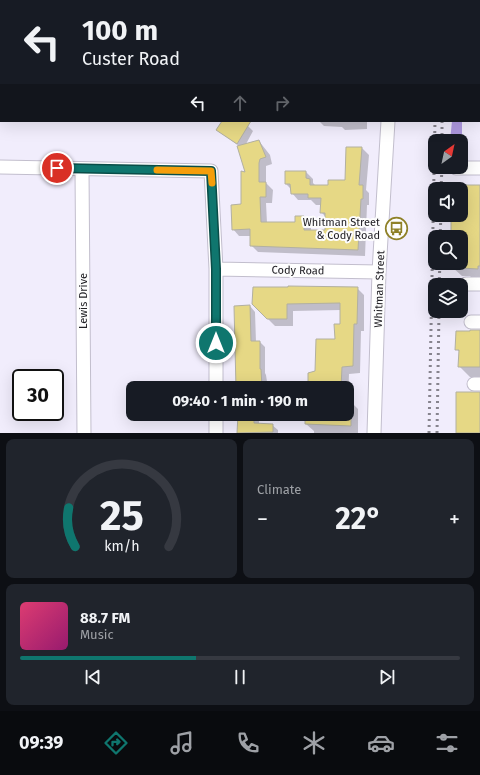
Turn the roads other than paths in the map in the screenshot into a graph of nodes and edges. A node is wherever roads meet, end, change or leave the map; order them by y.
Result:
1 (388, 122) edge
2 (0, 167) edge
3 (468, 168) edge
4 (480, 168) edge
5 (82, 169) junction
6 (216, 269) junction
7 (380, 272) junction
8 (468, 284) edge
9 (480, 284) edge
10 (216, 381) edge
11 (216, 421) edge
12 (84, 433) edge
13 (216, 433) edge
14 (374, 433) edge

1 - 7 street, Whitman Street
2 - 5 street
3 - 4 street
5 - 6 street
5 - 12 street, Lewis Drive
6 - 7 street, Cody Road
6 - 10 street
7 - 14 street, Whitman Street
8 - 9 street
11 - 13 street

